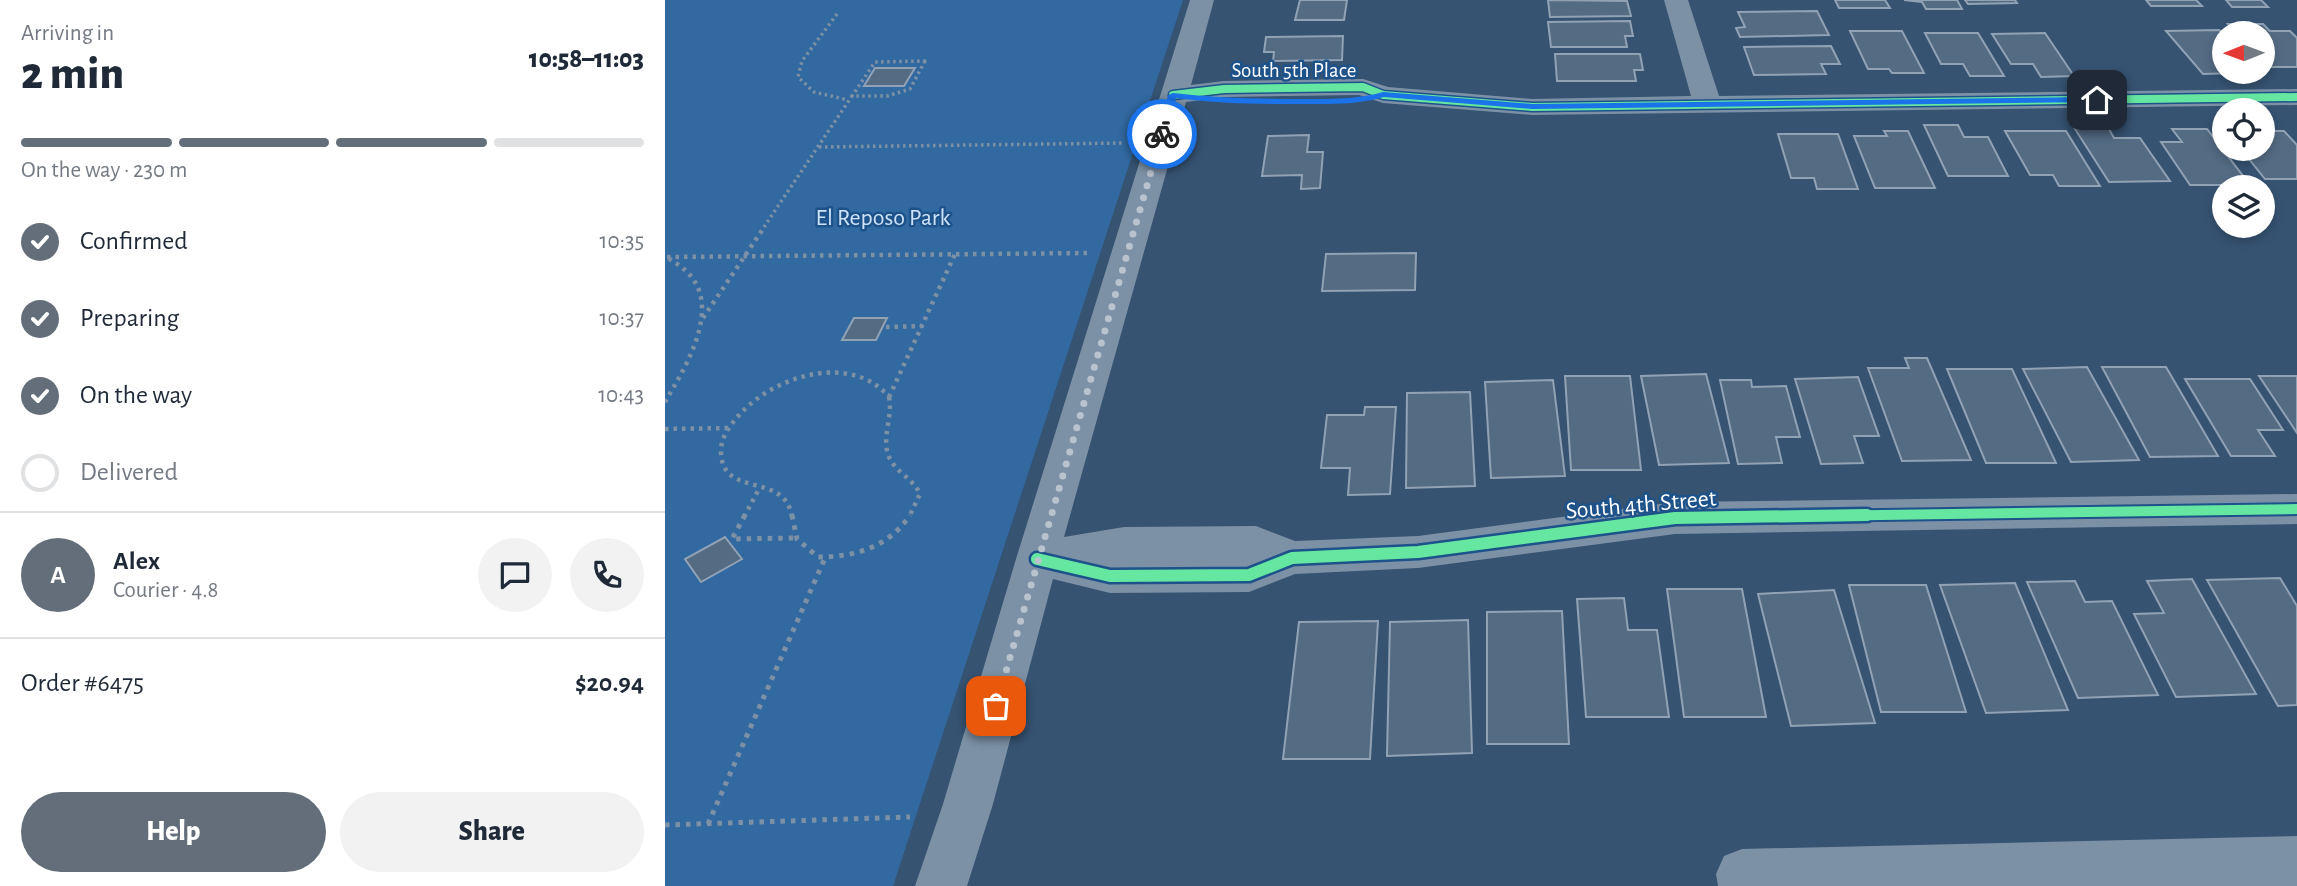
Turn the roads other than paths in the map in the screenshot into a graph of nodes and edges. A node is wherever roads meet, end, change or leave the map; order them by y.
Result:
1 (1202, 0) edge
2 (1676, 0) edge
3 (1173, 95) junction
4 (2297, 97) edge
5 (1707, 104) junction
6 (2297, 509) edge
7 (1037, 559) junction
8 (2297, 861) edge
9 (2159, 875) edge
10 (1743, 880) edge
11 (941, 886) edge

1 - 3 street
2 - 5 street
3 - 5 street, South 5th Place
3 - 7 street
4 - 5 street, South 5th Place
6 - 7 street, South 4th Street
7 - 11 street
8 - 9 street
9 - 10 street

